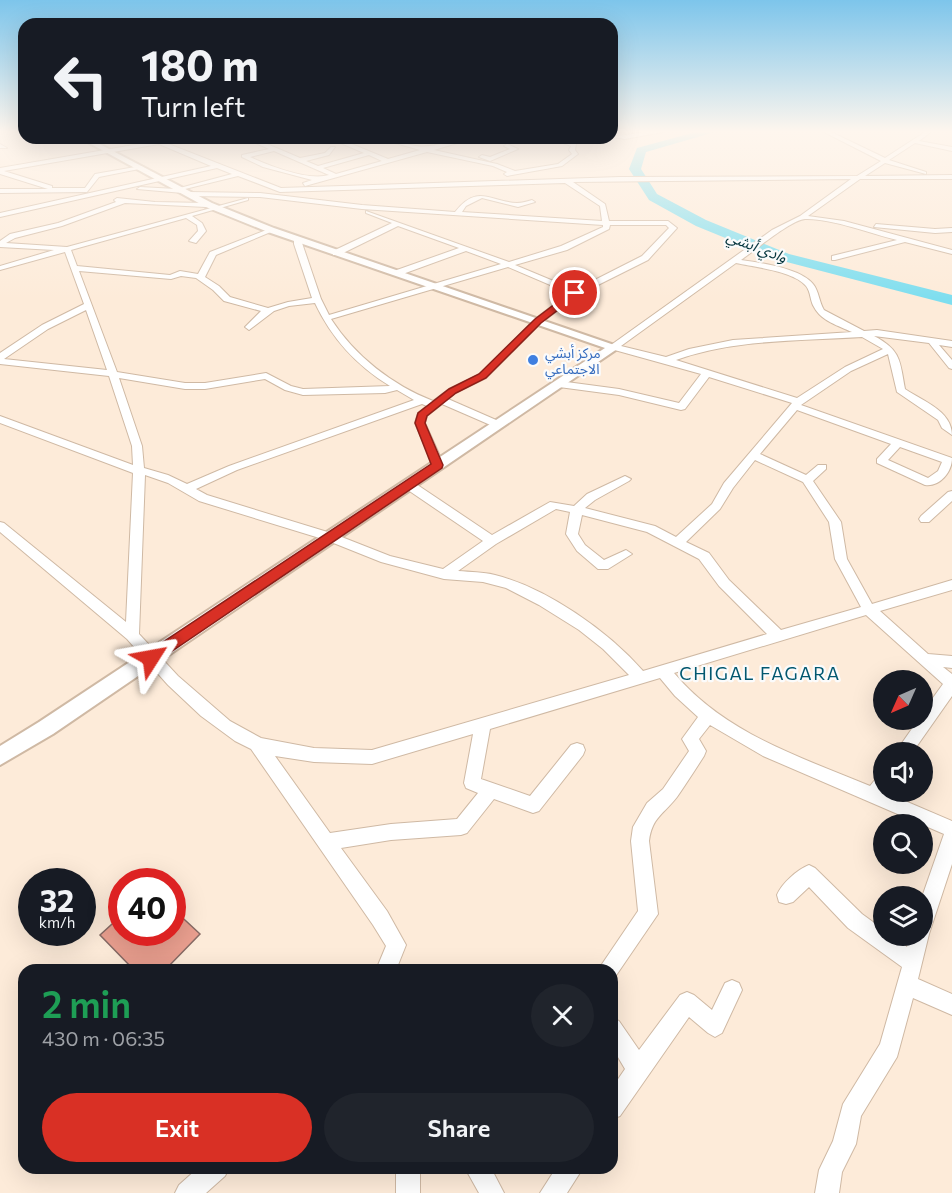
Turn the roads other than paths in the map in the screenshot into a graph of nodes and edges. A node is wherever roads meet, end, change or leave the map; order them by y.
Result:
1 (53, 188) edge
2 (91, 188) edge
3 (122, 188) joint
4 (176, 188) edge
5 (197, 188) edge
6 (275, 188) edge
7 (289, 188) edge
8 (329, 188) junction
9 (339, 188) edge
10 (577, 188) edge
11 (845, 188) edge
12 (280, 190) junction
13 (0, 191) edge
14 (64, 191) junction
15 (184, 192) junction
16 (88, 193) junction
17 (260, 195) junction
18 (347, 195) dead end
19 (123, 201) junction
20 (532, 202) dead end
21 (212, 207) junction
22 (362, 208) junction
23 (326, 209) dead end
24 (457, 214) junction
25 (0, 215) edge
26 (188, 216) junction
27 (802, 218) junction
28 (605, 223) junction
29 (844, 223) junction
30 (398, 224) junction
31 (271, 230) junction
32 (952, 231) edge
33 (297, 239) junction
34 (906, 240) junction
35 (193, 241) dead end
36 (0, 245) edge
37 (466, 248) junction
38 (67, 249) junction
39 (952, 252) edge
40 (336, 253) junction
41 (835, 258) dead end
42 (735, 261) junction
43 (507, 264) junction
44 (0, 268) edge
45 (76, 268) junction
46 (397, 273) junction
47 (201, 277) junction
48 (436, 286) junction
49 (575, 293) junction
50 (316, 300) junction
51 (89, 305) junction
52 (267, 310) junction
53 (327, 318) junction
54 (538, 321) junction
55 (249, 327) dead end
56 (864, 333) junction
57 (933, 343) junction
58 (952, 344) edge
59 (614, 346) junction
60 (888, 350) junction
61 (0, 357) edge
62 (667, 360) junction
63 (0, 361) edge
64 (952, 366) edge
65 (113, 374) junction
66 (706, 374) junction
67 (559, 384) junction
68 (398, 387) junction
69 (432, 402) junction
70 (797, 404) junction
71 (0, 419) edge
72 (499, 425) junction
73 (952, 432) edge
74 (898, 443) junction
75 (753, 455) junction
76 (950, 461) edge
77 (438, 465) junction
78 (822, 467) dead end
79 (139, 471) junction
80 (625, 479) dead end
81 (807, 480) junction
82 (410, 485) junction
83 (188, 488) junction
84 (952, 495) edge
85 (577, 509) junction
86 (925, 519) dead end
87 (0, 526) edge
88 (330, 537) junction
89 (492, 541) junction
90 (677, 543) junction
91 (626, 554) dead end
92 (445, 574) junction
93 (952, 585) edge
94 (869, 610) junction
95 (132, 635) junction
96 (778, 636) junction
97 (151, 658) junction
98 (926, 660) junction
99 (952, 662) edge
100 (664, 672) junction
101 (641, 679) junction
102 (952, 683) edge
103 (708, 716) junction
104 (483, 723) junction
105 (911, 742) edge
106 (257, 744) junction
107 (577, 750) dead end
108 (0, 756) edge
109 (490, 790) junction
110 (873, 795) edge
111 (889, 802) edge
112 (952, 829) edge
113 (952, 837) edge
114 (325, 842) junction
115 (933, 894) edge
116 (786, 895) dead end
117 (917, 946) edge
118 (912, 962) junction
119 (388, 964) edge
120 (612, 964) edge
121 (906, 984) junction
122 (732, 990) dead end
123 (952, 1005) edge
124 (618, 1037) edge
125 (638, 1069) junction
126 (618, 1099) edge
127 (210, 1174) edge
128 (408, 1174) edge
129 (481, 1174) edge
130 (566, 1174) edge
131 (187, 1193) edge
132 (408, 1193) edge
133 (492, 1193) edge
134 (552, 1193) edge
135 (827, 1193) edge

1 - 14 street
2 - 16 street
3 - 15 street
3 - 16 street
4 - 15 street
5 - 15 street
6 - 12 street
7 - 12 street
8 - 9 street
8 - 12 street
8 - 18 street
10 - 28 street
11 - 27 street
12 - 17 street
13 - 14 street
14 - 16 street
15 - 17 street
15 - 21 street
16 - 19 street
16 - 25 street
17 - 21 street
17 - 22 street
19 - 21 street
19 - 36 street
20 - 24 street
21 - 26 street
21 - 31 street
22 - 23 street
22 - 24 street
22 - 30 street
24 - 28 street
26 - 35 street
26 - 38 street
27 - 29 street
27 - 42 street
28 - 43 street
28 - 49 street
29 - 32 street
29 - 34 street
30 - 37 street
30 - 40 street
31 - 33 street
31 - 47 street
33 - 40 street
33 - 50 street
34 - 39 street
34 - 41 street
36 - 38 street
37 - 43 street
37 - 46 street
38 - 44 street
38 - 45 street
40 - 46 street
42 - 56 street
42 - 59 street
43 - 48 street
43 - 49 street
45 - 47 street
45 - 51 street
46 - 48 street
47 - 52 street
48 - 53 street
48 - 54 street
49 - 54 street
50 - 52 street
50 - 53 street
51 - 61 street
51 - 65 street
52 - 55 street
53 - 68 street
54 - 59 street
54 - 69 street
56 - 57 street
56 - 60 street
56 - 62 street
57 - 58 street
57 - 64 street
59 - 62 street
59 - 67 street
60 - 70 street
60 - 73 street
62 - 66 street
63 - 65 street
65 - 68 street
65 - 79 street
66 - 67 street
66 - 70 street
67 - 72 street
68 - 69 street
69 - 72 street
69 - 77 street
69 - 83 street
70 - 74 street
70 - 75 street
71 - 79 street
72 - 77 street
74 - 76 street
74 - 76 street
75 - 81 street
75 - 90 street
77 - 82 street
78 - 81 street
79 - 83 street
79 - 95 street
80 - 85 street
81 - 94 street
82 - 88 street
82 - 89 street
83 - 88 street
84 - 86 street
85 - 89 street
85 - 90 street
85 - 91 street
87 - 95 street
88 - 92 street
88 - 97 street
89 - 92 street
90 - 96 street
92 - 101 street
93 - 94 street
94 - 96 street
94 - 98 street
95 - 97 street
96 - 100 street
97 - 106 street
97 - 108 street
98 - 99 street
98 - 102 street
100 - 101 street
100 - 103 street
101 - 104 street
102 - 105 street
103 - 110 street
103 - 120 street
104 - 106 street
104 - 109 street
106 - 114 street
107 - 109 street
109 - 114 street
111 - 112 street
113 - 115 street
114 - 119 street
116 - 118 street
117 - 118 street
118 - 121 street
121 - 123 street
121 - 135 street
122 - 125 street
124 - 125 street
125 - 126 street
127 - 131 street
128 - 132 street
129 - 133 street
130 - 134 street

